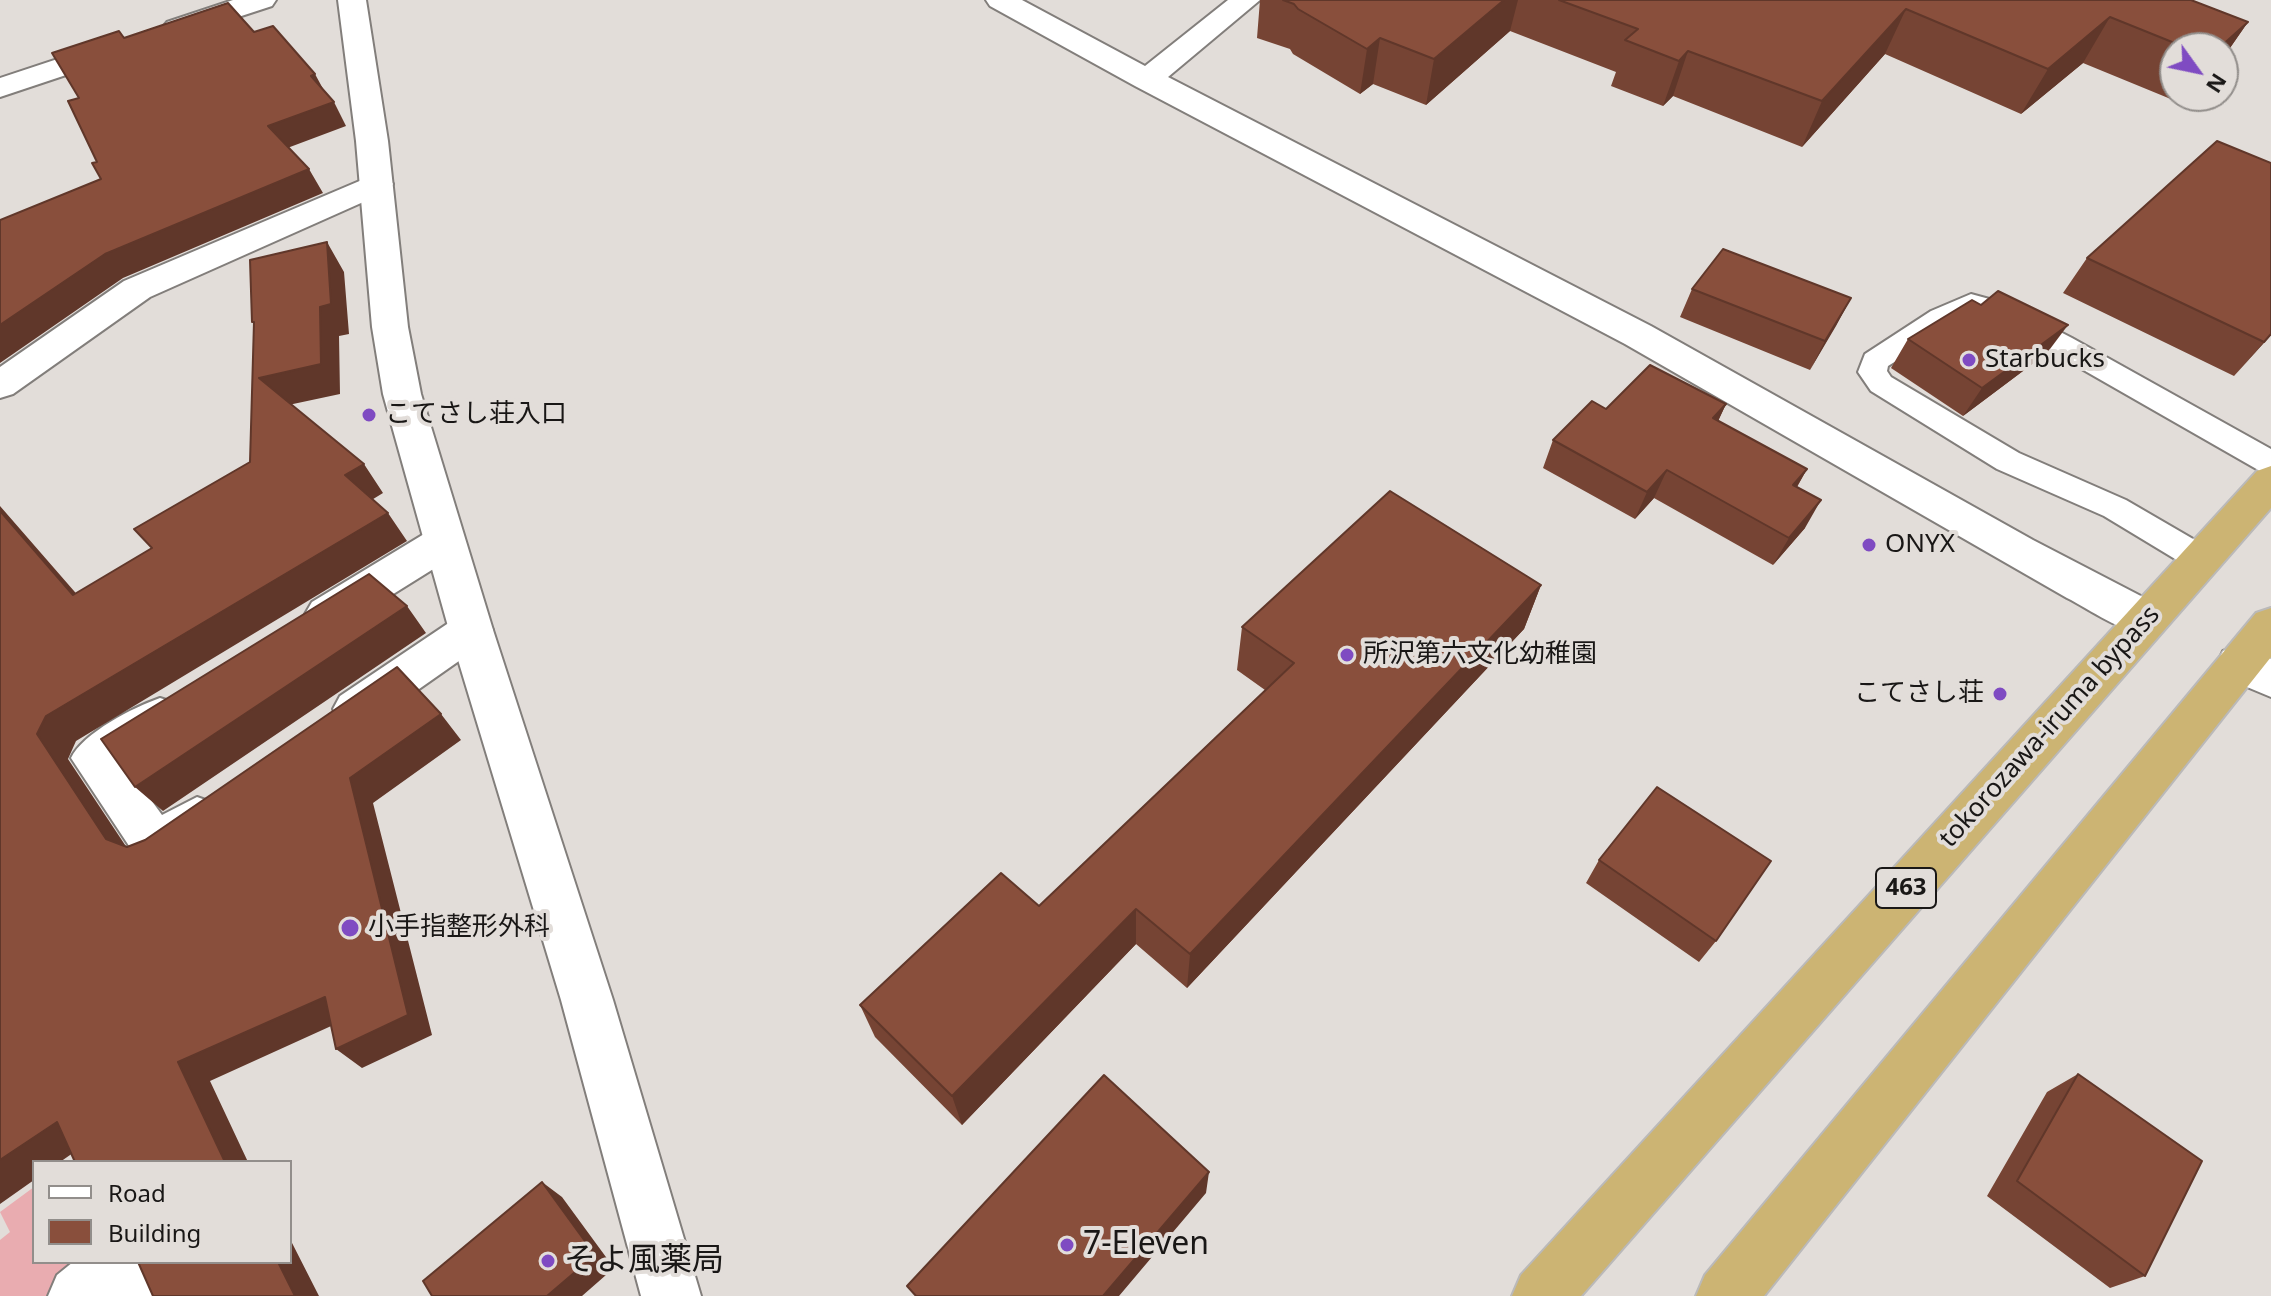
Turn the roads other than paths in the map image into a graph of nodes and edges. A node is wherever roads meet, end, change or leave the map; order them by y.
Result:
1 (262, 0) edge
2 (352, 0) edge
3 (1000, 0) edge
4 (1246, 0) edge
5 (1146, 80) junction
6 (0, 88) edge
7 (376, 184) junction
8 (0, 385) edge
9 (2271, 463) edge
10 (2271, 481) edge
11 (444, 542) junction
12 (2201, 559) junction
13 (2147, 619) junction
14 (2271, 625) edge
15 (471, 630) junction
16 (296, 633) edge
17 (2255, 672) edge
18 (188, 700) edge
19 (327, 729) edge
20 (235, 792) edge
21 (117, 1264) edge
22 (118, 1264) edge
23 (78, 1296) edge
24 (133, 1296) edge
25 (671, 1296) edge
26 (1542, 1296) edge
27 (1726, 1296) edge

1 - 6 street
2 - 7 street
3 - 5 street
4 - 5 street
5 - 13 street
7 - 8 street
7 - 11 street
9 - 12 lane
10 - 12 highway, tokorozawa-iruma bypass / 463
11 - 15 street
11 - 16 street
12 - 13 highway, tokorozawa-iruma bypass / 463
13 - 26 highway, tokorozawa-iruma bypass / 463
14 - 17 highway
15 - 19 street
15 - 25 street
17 - 27 highway
18 - 20 street
21 - 23 street
22 - 24 street

